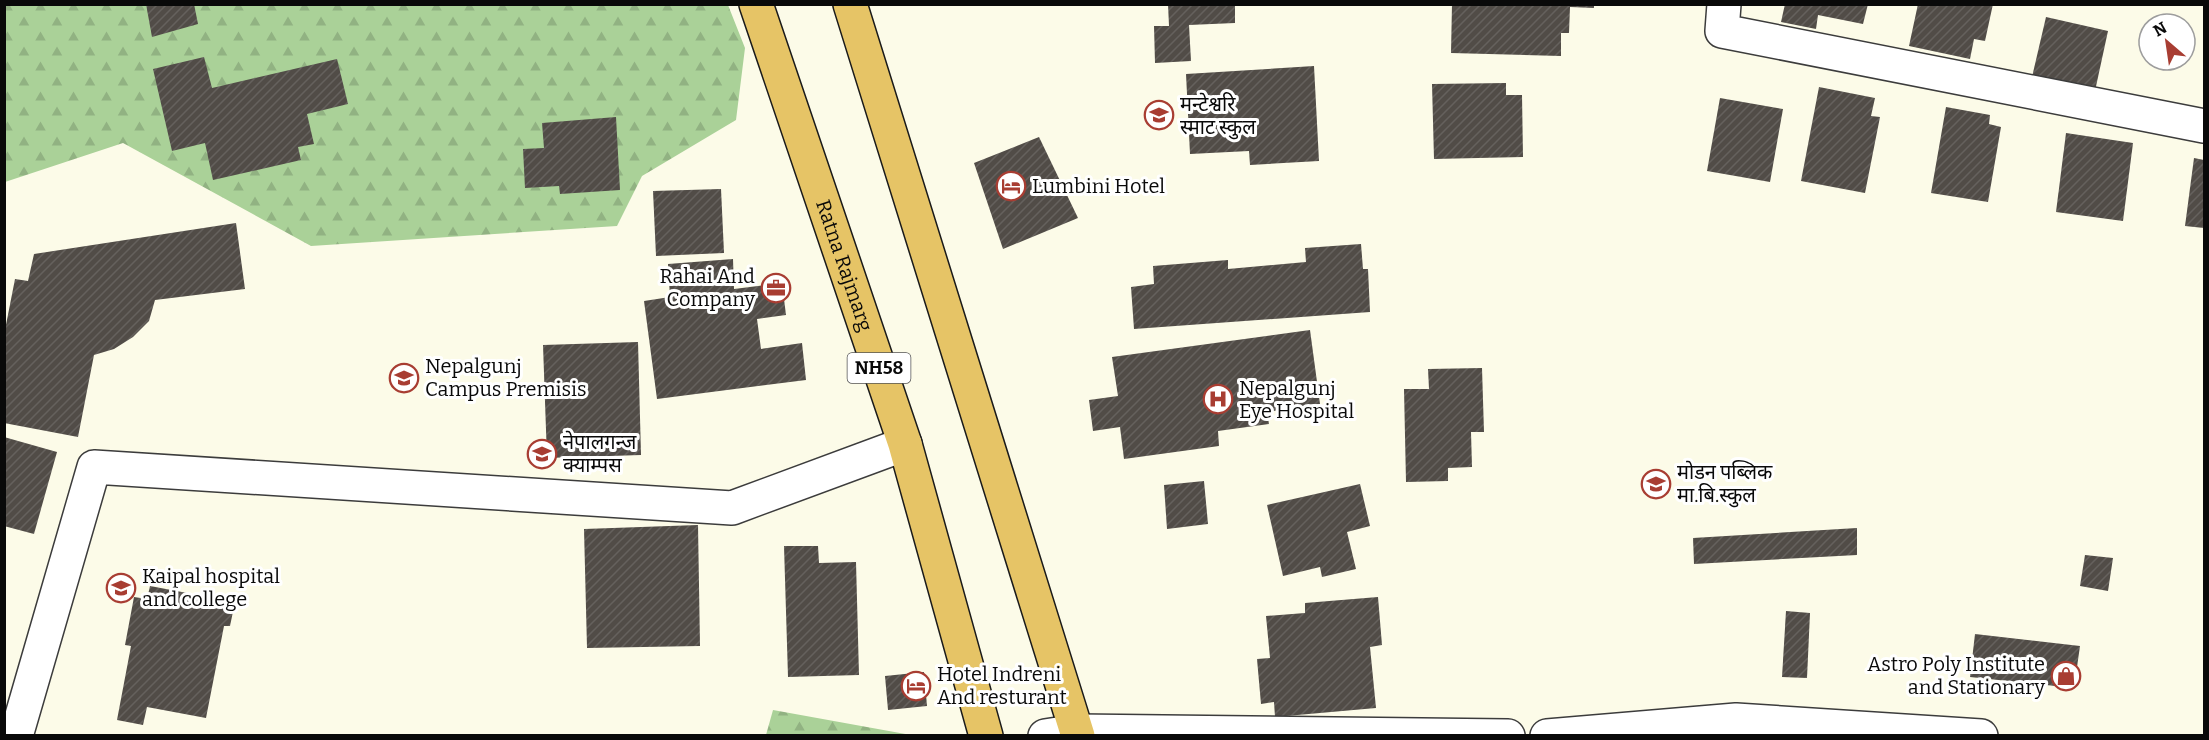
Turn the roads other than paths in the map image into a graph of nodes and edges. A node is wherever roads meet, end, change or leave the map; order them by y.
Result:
1 (756, 4) edge
2 (850, 4) edge
3 (1724, 4) edge
4 (2205, 126) edge
5 (905, 444) junction
6 (1067, 734) edge
7 (16, 735) edge
8 (987, 735) edge
9 (1508, 735) edge
10 (1547, 735) edge
11 (1981, 735) edge

1 - 5 highway, Ratna Rajmarg / NH58
2 - 6 highway
3 - 4 street
5 - 7 street
5 - 8 highway, Ratna Rajmarg / NH58
6 - 9 street
10 - 11 street

